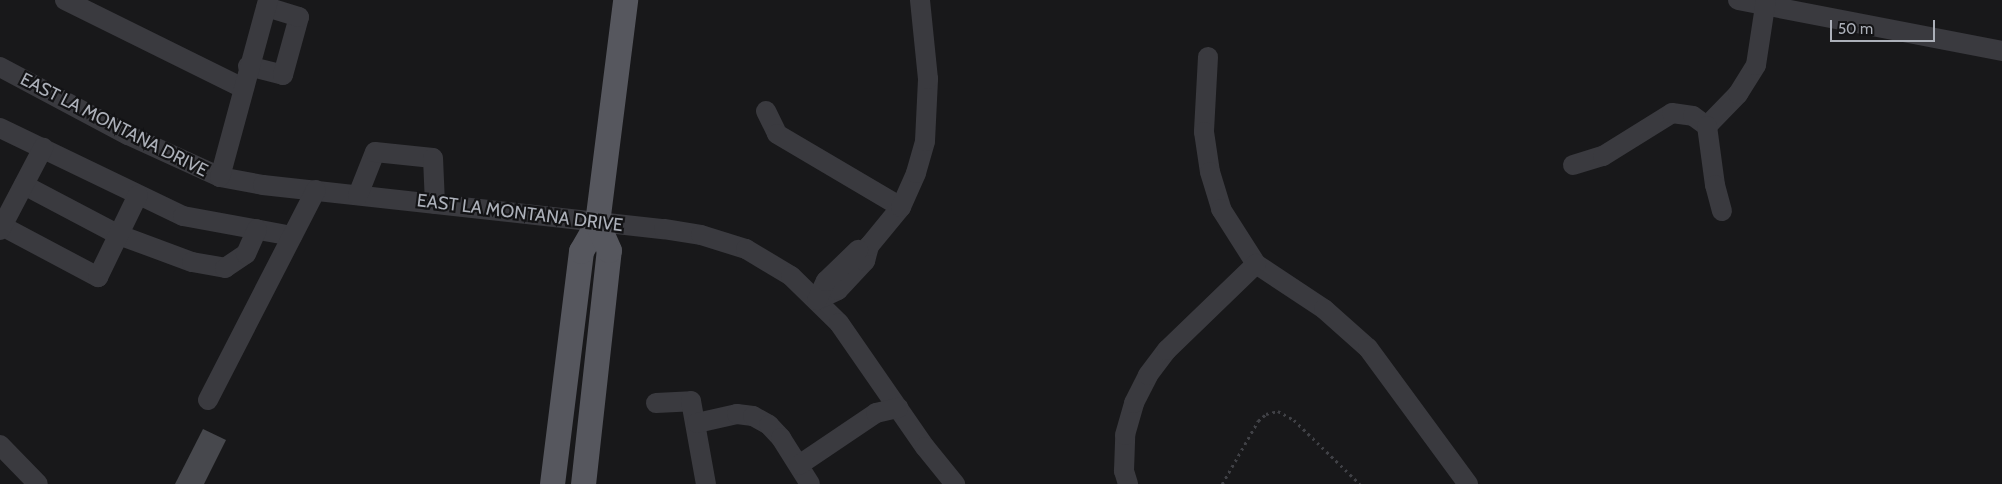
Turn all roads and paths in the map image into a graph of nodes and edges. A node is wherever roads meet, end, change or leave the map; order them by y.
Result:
1 (65, 0) edge
2 (626, 0) edge
3 (920, 0) edge
4 (1738, 0) edge
5 (267, 3) edge
6 (1766, 3) edge
7 (2002, 52) edge
8 (1208, 57) dead end
9 (248, 66) junction
10 (0, 67) edge
11 (243, 88) junction
12 (766, 110) dead end
13 (1707, 126) junction
14 (0, 128) edge
15 (44, 148) junction
16 (1573, 165) dead end
17 (220, 177) junction
18 (24, 185) junction
19 (316, 190) junction
20 (138, 195) junction
21 (358, 195) junction
22 (435, 204) junction
23 (901, 207) junction
24 (1722, 211) dead end
25 (597, 223) junction
26 (1, 228) edge
27 (257, 229) junction
28 (118, 235) junction
29 (292, 236) junction
30 (1256, 264) junction
31 (817, 300) junction
32 (208, 400) dead end
33 (656, 403) dead end
34 (898, 408) junction
35 (697, 423) junction
36 (0, 445) edge
37 (804, 474) edge
38 (35, 483) edge
39 (552, 484) edge
40 (584, 484) edge
41 (706, 484) edge
42 (955, 484) edge
43 (1128, 484) edge
44 (1222, 484) edge
45 (1360, 484) edge
46 (1468, 484) edge

1 - 11 street
2 - 25 main road
3 - 23 street
4 - 6 street
5 - 9 street
5 - 9 street
6 - 7 street
6 - 13 street
8 - 30 street
9 - 11 street
10 - 17 street, EAST LA MONTANA DRIVE
11 - 17 street
12 - 23 street
13 - 16 street
13 - 24 street
14 - 15 street
15 - 18 street
15 - 20 street
17 - 19 street, EAST LA MONTANA DRIVE
18 - 26 street
18 - 28 street
19 - 21 street, EAST LA MONTANA DRIVE
19 - 29 street
20 - 27 street
20 - 28 street
21 - 22 street, EAST LA MONTANA DRIVE
21 - 22 street
22 - 25 street, EAST LA MONTANA DRIVE
23 - 31 street
25 - 31 street, EAST LA MONTANA DRIVE
25 - 39 main road
25 - 40 main road
26 - 28 street
27 - 28 street
27 - 29 street
29 - 32 street
30 - 43 street
30 - 46 street
31 - 34 street, EAST LA MONTANA DRIVE
33 - 35 street
34 - 37 street
34 - 42 street, EAST LA MONTANA DRIVE
35 - 37 street
35 - 41 street
36 - 38 street
44 - 45 path

